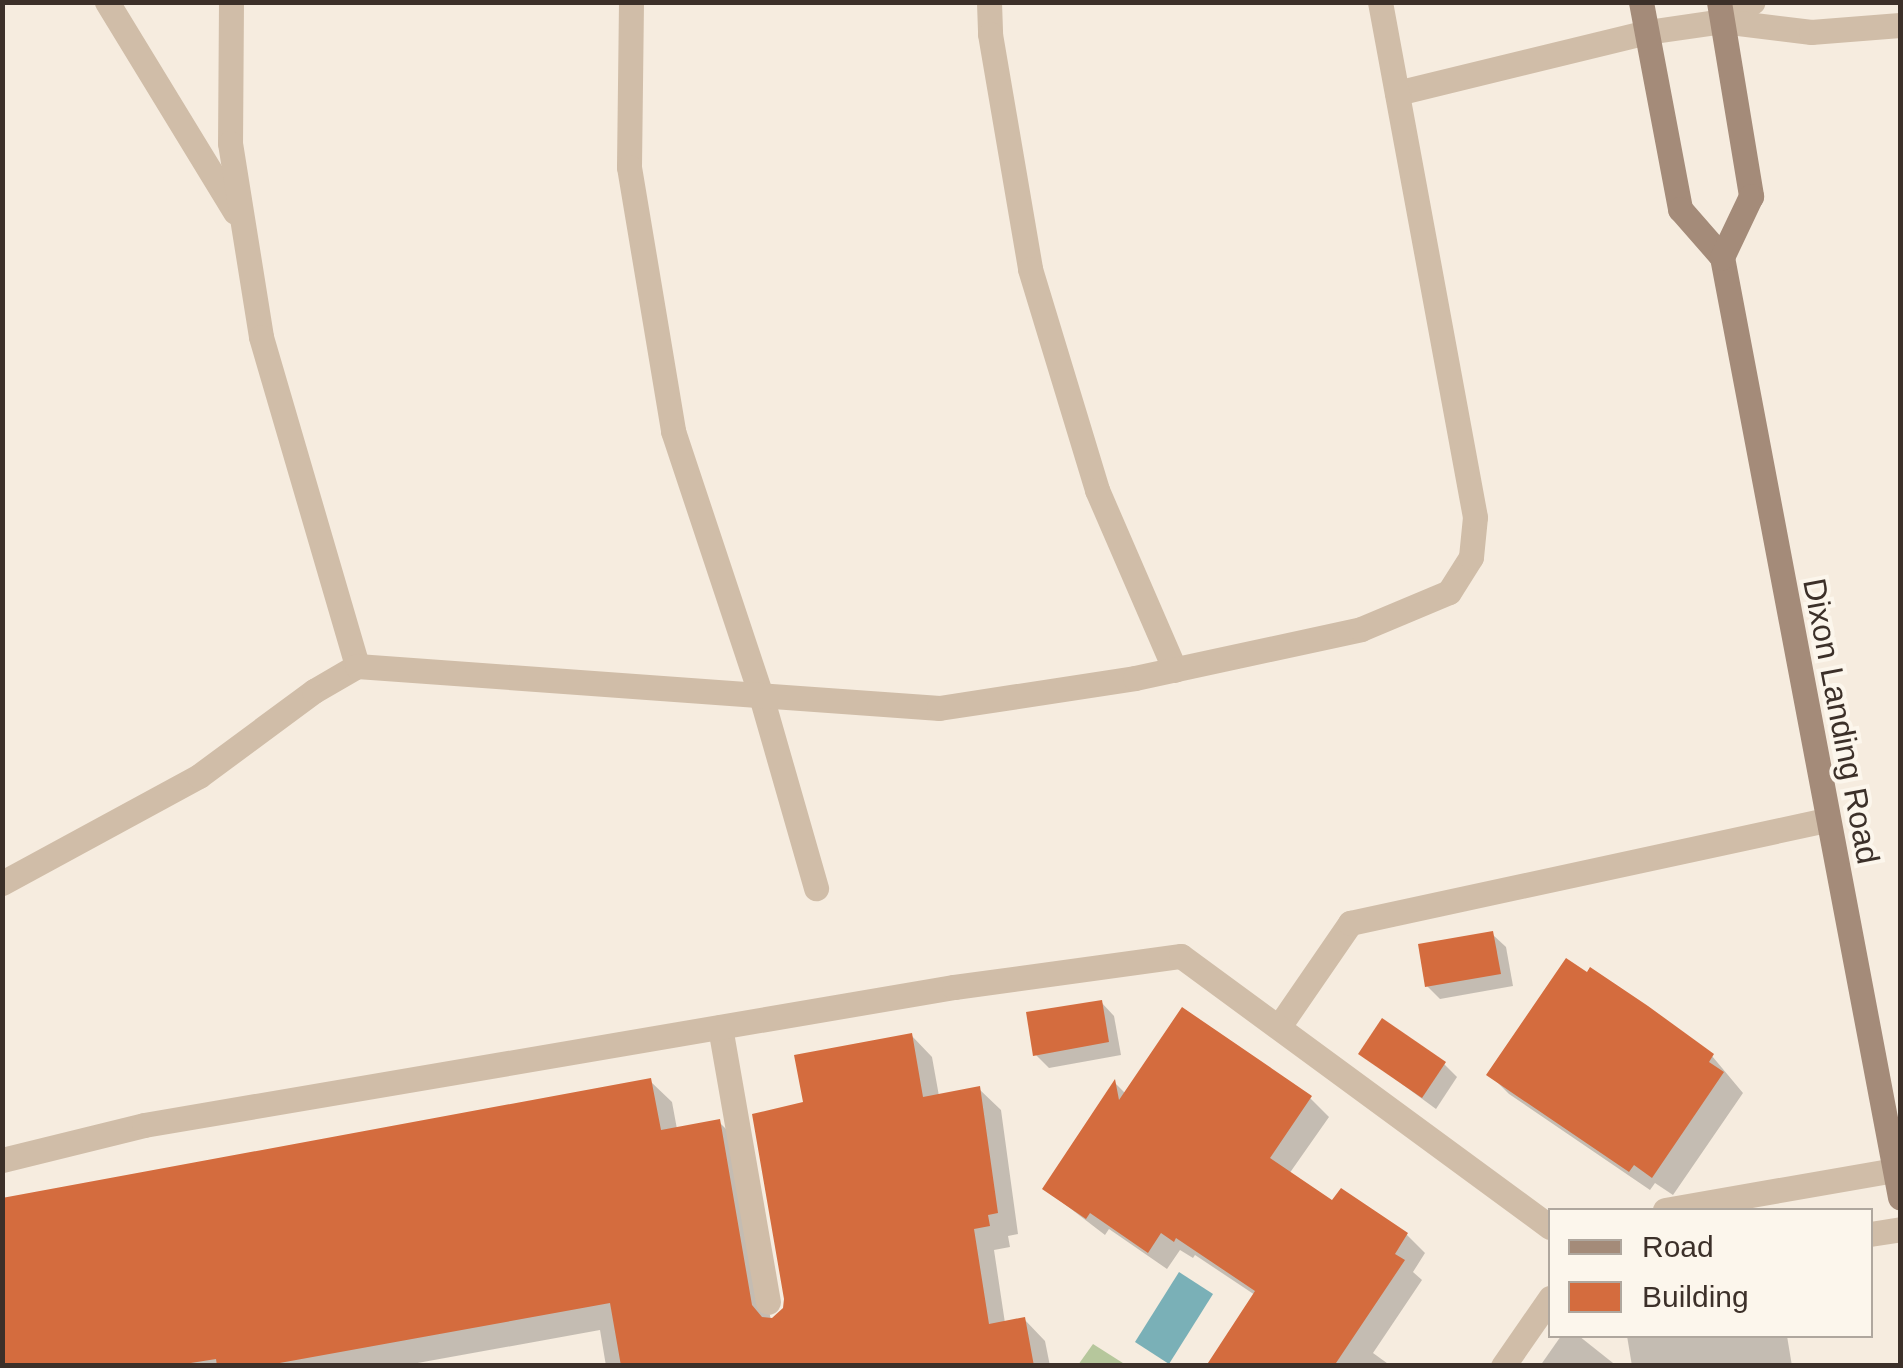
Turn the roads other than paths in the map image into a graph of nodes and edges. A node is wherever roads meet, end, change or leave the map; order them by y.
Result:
1 (107, 2) edge
2 (231, 2) edge
3 (630, 2) edge
4 (989, 2) edge
5 (1380, 2) edge
6 (1641, 2) edge
7 (1753, 2) edge
8 (1720, 12) edge
9 (1900, 25) edge
10 (1646, 32) junction
11 (1396, 93) junction
12 (243, 225) junction
13 (1722, 257) junction
14 (356, 666) junction
15 (1175, 670) junction
16 (761, 696) junction
17 (1826, 820) junction
18 (2, 882) edge
19 (816, 888) dead end
20 (1280, 1025) junction
21 (720, 1027) junction
22 (2, 1160) edge
23 (1895, 1170) junction
24 (1900, 1197) edge
25 (1676, 1208) edge
26 (1548, 1226) edge
27 (1900, 1229) edge
28 (1873, 1234) edge
29 (1548, 1301) edge
30 (768, 1302) dead end
31 (1502, 1366) edge

1 - 12 street
2 - 12 street
3 - 16 street
4 - 15 street
5 - 11 street
6 - 10 main road
7 - 8 street
8 - 9 street
8 - 10 street
8 - 13 main road
10 - 11 street
10 - 13 main road
11 - 15 street
12 - 14 street
13 - 17 main road, Dixon Landing Road
14 - 16 street
14 - 18 street
15 - 16 street
16 - 19 street
17 - 20 street
17 - 23 main road, Dixon Landing Road
20 - 21 street
20 - 26 street
21 - 22 street
21 - 30 street
23 - 24 main road, Dixon Landing Road
23 - 25 street
27 - 28 street
29 - 31 street

